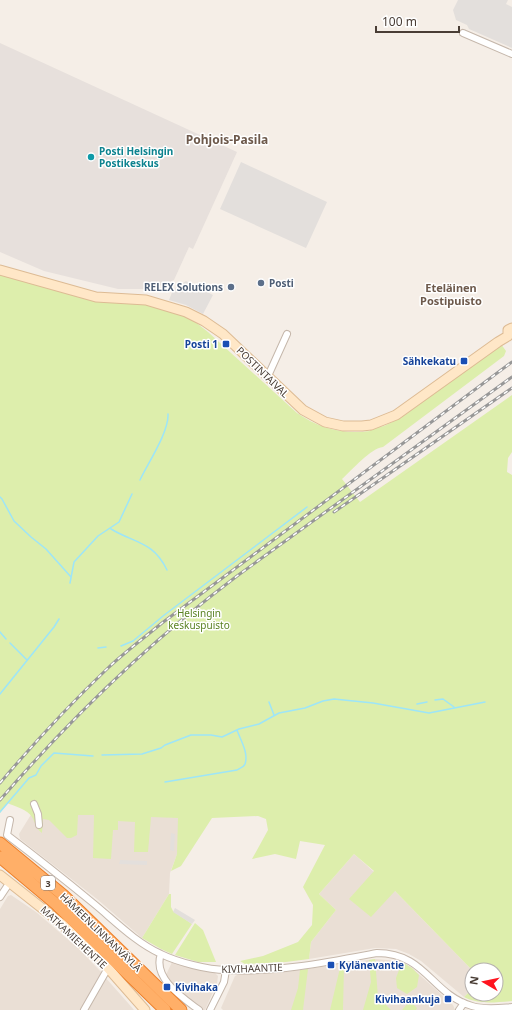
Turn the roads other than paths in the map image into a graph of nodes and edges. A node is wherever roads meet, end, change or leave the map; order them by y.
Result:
1 (464, 33) dead end
2 (512, 54) edge
3 (0, 270) edge
4 (288, 334) dead end
5 (511, 335) edge
6 (268, 376) junction
7 (34, 804) dead end
8 (10, 820) dead end
9 (39, 825) dead end
10 (0, 843) edge
11 (0, 857) edge
12 (0, 874) edge
13 (10, 882) junction
14 (0, 897) edge
15 (161, 954) junction
16 (108, 968) junction
17 (226, 970) junction
18 (133, 998) junction
19 (464, 1003) junction
20 (512, 1007) edge
21 (84, 1010) edge
22 (140, 1010) edge
23 (145, 1010) edge
24 (165, 1010) edge
25 (181, 1010) edge
26 (199, 1010) edge
27 (210, 1010) edge
28 (459, 1010) edge

1 - 2 street
3 - 6 street, POSTINTAIVAL
4 - 6 street
5 - 6 street, POSTINTAIVAL
7 - 9 street
8 - 15 street, KIVIHAANTIE
10 - 25 highway, HÄMEENLINNANVÄYLÄ / 3
11 - 24 highway, HÄMEENLINNANVÄYLÄ / 3
12 - 13 street, MATKAMIEHENTIE
13 - 14 street
13 - 16 street, MATKAMIEHENTIE
15 - 17 street, KIVIHAANTIE
15 - 26 street
16 - 18 street, MATKAMIEHENTIE
16 - 21 street
17 - 19 street, KIVIHAANTIE
17 - 27 street
18 - 22 street, MATKAMIEHENTIE
18 - 23 street, MATKAMIEHENTIE
19 - 20 street, KIVIHAANTIE
19 - 28 street

